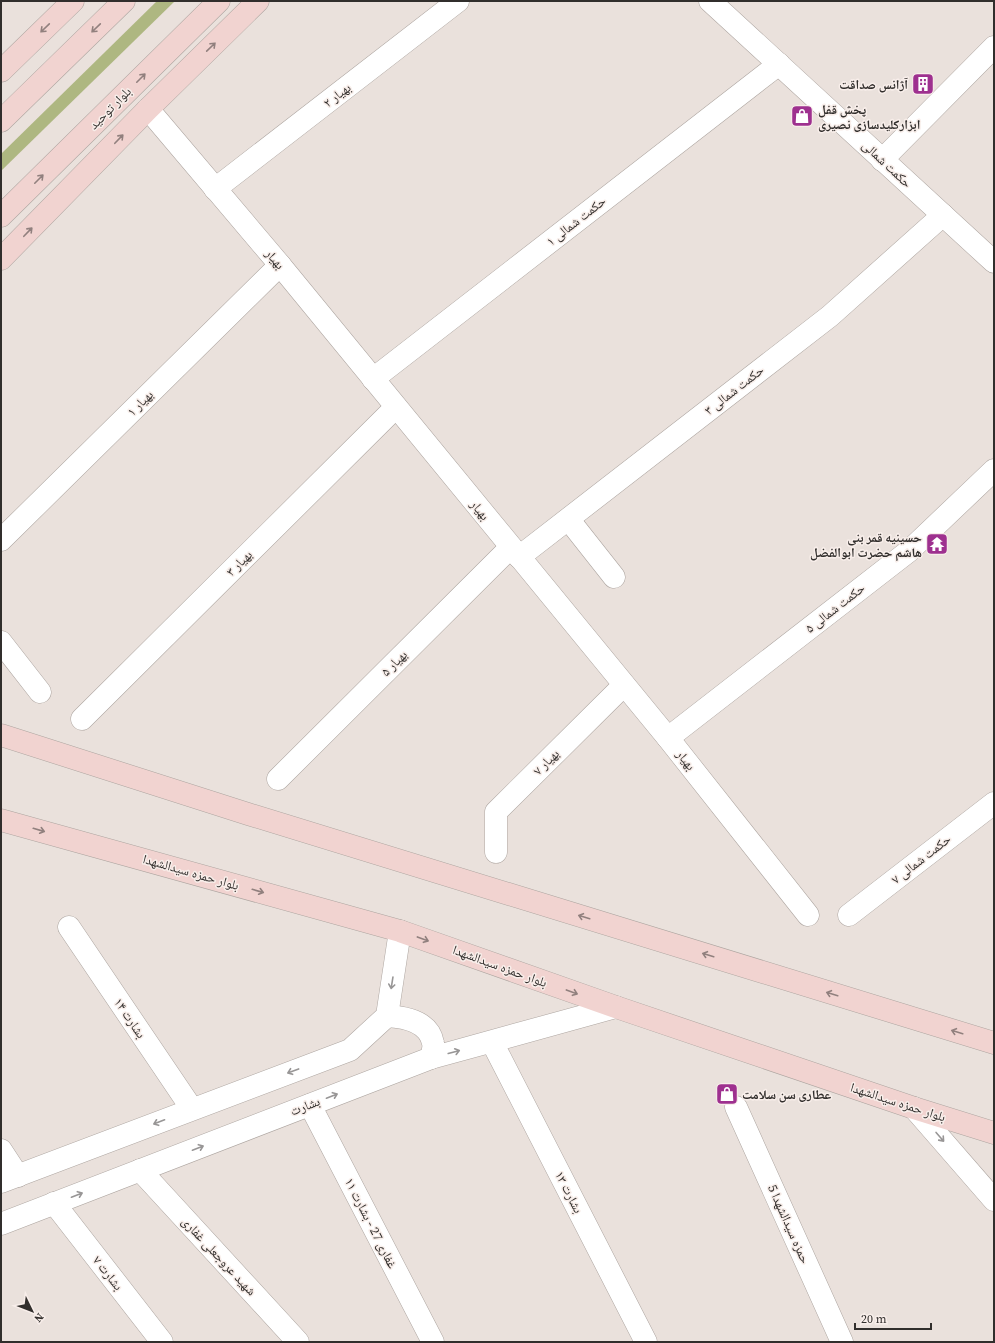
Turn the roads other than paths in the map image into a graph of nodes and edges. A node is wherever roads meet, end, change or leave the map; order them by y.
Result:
1 (74, 1) edge
2 (124, 1) edge
3 (219, 1) edge
4 (258, 1) edge
5 (458, 1) edge
6 (710, 1) edge
7 (994, 47) edge
8 (779, 64) junction
9 (1, 71) edge
10 (148, 109) junction
11 (1, 121) edge
12 (882, 160) junction
13 (215, 189) junction
14 (943, 215) junction
15 (1, 216) edge
16 (1, 260) edge
17 (994, 262) edge
18 (280, 265) junction
19 (373, 379) junction
20 (396, 407) junction
21 (994, 470) edge
22 (569, 520) junction
23 (1, 540) edge
24 (515, 552) junction
25 (614, 577) dead end
26 (1, 642) edge
27 (624, 685) junction
28 (40, 692) dead end
29 (82, 719) dead end
30 (1, 735) edge
31 (668, 738) junction
32 (278, 779) dead end
33 (994, 803) edge
34 (1, 820) edge
35 (496, 852) dead end
36 (808, 915) dead end
37 (849, 915) dead end
38 (69, 927) dead end
39 (400, 931) junction
40 (616, 1007) junction
41 (387, 1016) junction
42 (492, 1042) junction
43 (994, 1043) edge
44 (431, 1058) junction
45 (310, 1105) junction
46 (736, 1106) dead end
47 (914, 1108) junction
48 (192, 1109) junction
49 (994, 1133) edge
50 (1, 1150) edge
51 (140, 1170) junction
52 (10, 1179) edge
53 (994, 1200) edge
54 (54, 1203) junction
55 (1, 1224) edge
56 (162, 1342) edge
57 (298, 1342) edge
58 (433, 1342) edge
59 (646, 1342) edge
60 (842, 1342) edge

1 -> 9 main road
2 -> 11 main road
15 -> 3 main road, بلوار توحید
10 -> 4 main road
5 - 13 street, بهیار ۲
6 - 8 street, حکمت شمالی
7 - 12 street
8 - 12 street, حکمت شمالی
8 - 19 street, حکمت شمالی ۱
10 - 13 street, بهیار
16 -> 10 main road
12 - 14 street, حکمت شمالی
13 - 18 street, بهیار
14 - 17 street, حکمت شمالی
14 - 22 street, حکمت شمالی ۳
18 - 19 street, بهیار
18 - 23 street, بهیار ۱
19 - 20 street, بهیار
20 - 24 street, بهیار
20 - 29 street, بهیار ۳
21 - 31 street, حکمت شمالی ۵
22 - 24 street, حکمت شمالی ۳
22 - 25 street
24 - 27 street, بهیار
24 - 32 street, بهیار ۵
26 - 28 street
27 - 31 street, بهیار
27 - 35 street, بهیار ۷
43 -> 30 main road
31 - 36 street, بهیار
33 - 37 street, حکمت شمالی ۷
34 -> 39 main road, بلوار حمزه سیدالشهدا
38 - 48 street, بشارت ۱۴
39 -> 40 main road, بلوار حمزه سیدالشهدا
39 -> 41 street
40 - 42 street, بشارت
40 - 47 main road, بلوار حمزه سیدالشهدا
41 - 44 street
41 -> 48 street
44 -> 42 street, بشارت
42 - 59 street, بشارت ۱۳
45 -> 44 street, بشارت
51 -> 45 street, بشارت
45 - 58 street, غفاری 27 - بشارت ۱۱
46 - 60 street, حمزه سیدالشهدا 5
47 - 49 main road, بلوار حمزه سیدالشهدا
47 -> 53 street
48 -> 52 street
50 - 52 street
54 -> 51 street, بشارت
51 - 57 street, شهید عروجعلی غفاری
54 - 55 street, بشارت
54 - 56 street, بشارت ۷

